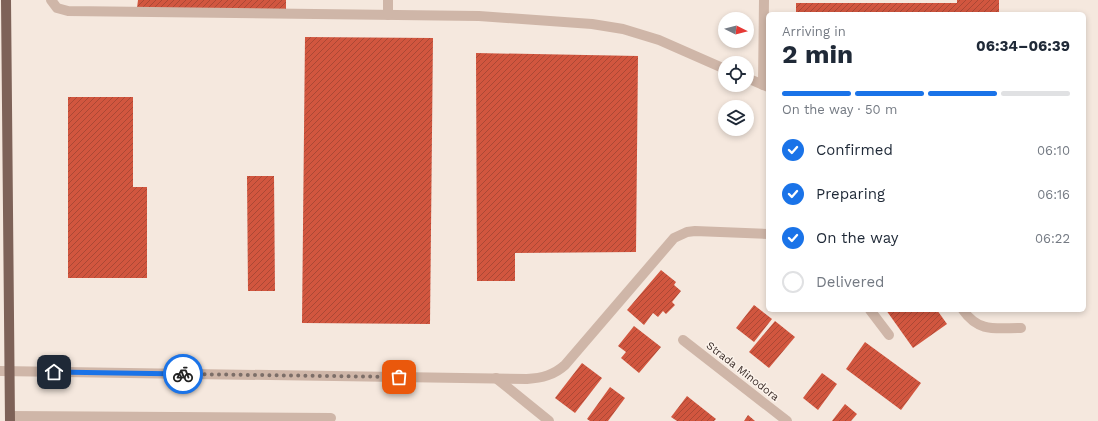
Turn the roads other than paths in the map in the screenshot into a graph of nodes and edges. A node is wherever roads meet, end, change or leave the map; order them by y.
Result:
1 (6, 0) edge
2 (51, 0) edge
3 (388, 0) edge
4 (764, 0) edge
5 (388, 15) junction
6 (718, 66) edge
7 (754, 81) edge
8 (765, 86) edge
9 (766, 234) edge
10 (872, 312) edge
11 (964, 312) edge
12 (1022, 328) dead end
13 (889, 335) dead end
14 (683, 340) dead end
15 (5, 371) edge
16 (496, 378) junction
17 (331, 418) dead end
18 (10, 419) edge
19 (108, 419) edge
20 (303, 420) edge
21 (549, 421) edge
22 (787, 421) edge

1 - 15 main road
2 - 5 street
3 - 5 street
4 - 8 street
5 - 6 street
7 - 8 street
9 - 16 street
10 - 13 street
11 - 12 street
14 - 22 street, Strada Minodora
15 - 16 street
15 - 18 main road
16 - 21 street
17 - 20 street
18 - 19 street
19 - 20 street

